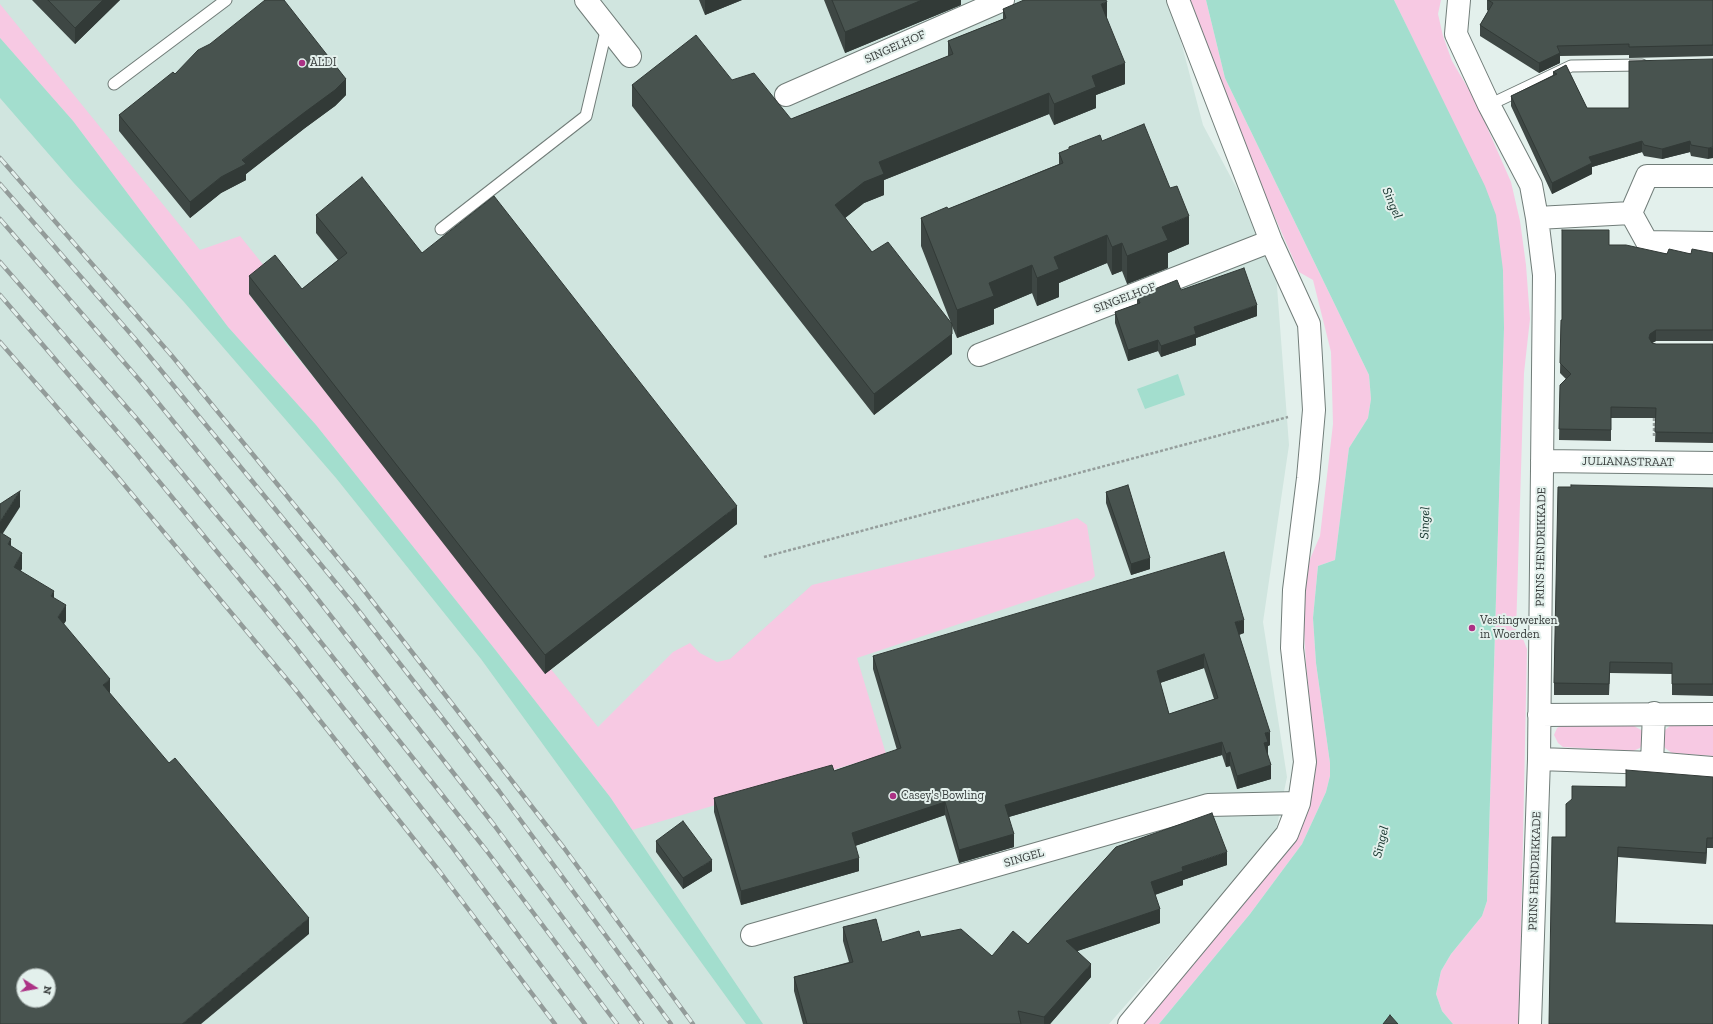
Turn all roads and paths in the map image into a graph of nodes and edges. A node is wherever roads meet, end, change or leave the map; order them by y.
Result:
1 (226, 0) edge
2 (586, 0) edge
3 (1003, 0) edge
4 (1178, 0) edge
5 (1460, 0) edge
6 (607, 27) junction
7 (630, 56) dead end
8 (1650, 64) edge
9 (114, 84) dead end
10 (786, 95) dead end
11 (1489, 106) junction
12 (1713, 176) edge
13 (1631, 213) junction
14 (1537, 218) junction
15 (441, 229) dead end
16 (1271, 242) junction
17 (1713, 243) edge
18 (980, 355) dead end
19 (1654, 409) edge
20 (1314, 410) junction
21 (1542, 460) junction
22 (1653, 462) junction
23 (1713, 463) edge
24 (764, 557) dead end
25 (1654, 713) junction
26 (1713, 714) edge
27 (1539, 715) junction
28 (1538, 759) junction
29 (1652, 762) junction
30 (1713, 768) edge
31 (1299, 803) junction
32 (752, 935) dead end
33 (1128, 1024) edge
34 (1530, 1024) edge

1 - 9 lane
2 - 6 street
3 - 10 street, SINGELHOF
4 - 16 street
5 - 11 street, PRINS HENDRIKKADE
6 - 7 street
6 - 15 lane
8 - 11 lane
11 - 14 street, PRINS HENDRIKKADE
12 - 13 street
13 - 14 street
13 - 17 street
14 - 21 street, PRINS HENDRIKKADE
16 - 18 street, SINGELHOF
16 - 20 street
19 - 22 path
20 - 24 path
20 - 31 street
21 - 22 street, JULIANASTRAAT
21 - 27 street, PRINS HENDRIKKADE
22 - 23 street, JULIANASTRAAT
25 - 26 street
25 - 27 street
25 - 29 street
27 - 28 street, PRINS HENDRIKKADE
28 - 29 street
28 - 34 street, PRINS HENDRIKKADE
29 - 30 street
31 - 32 street, SINGEL
31 - 33 street

